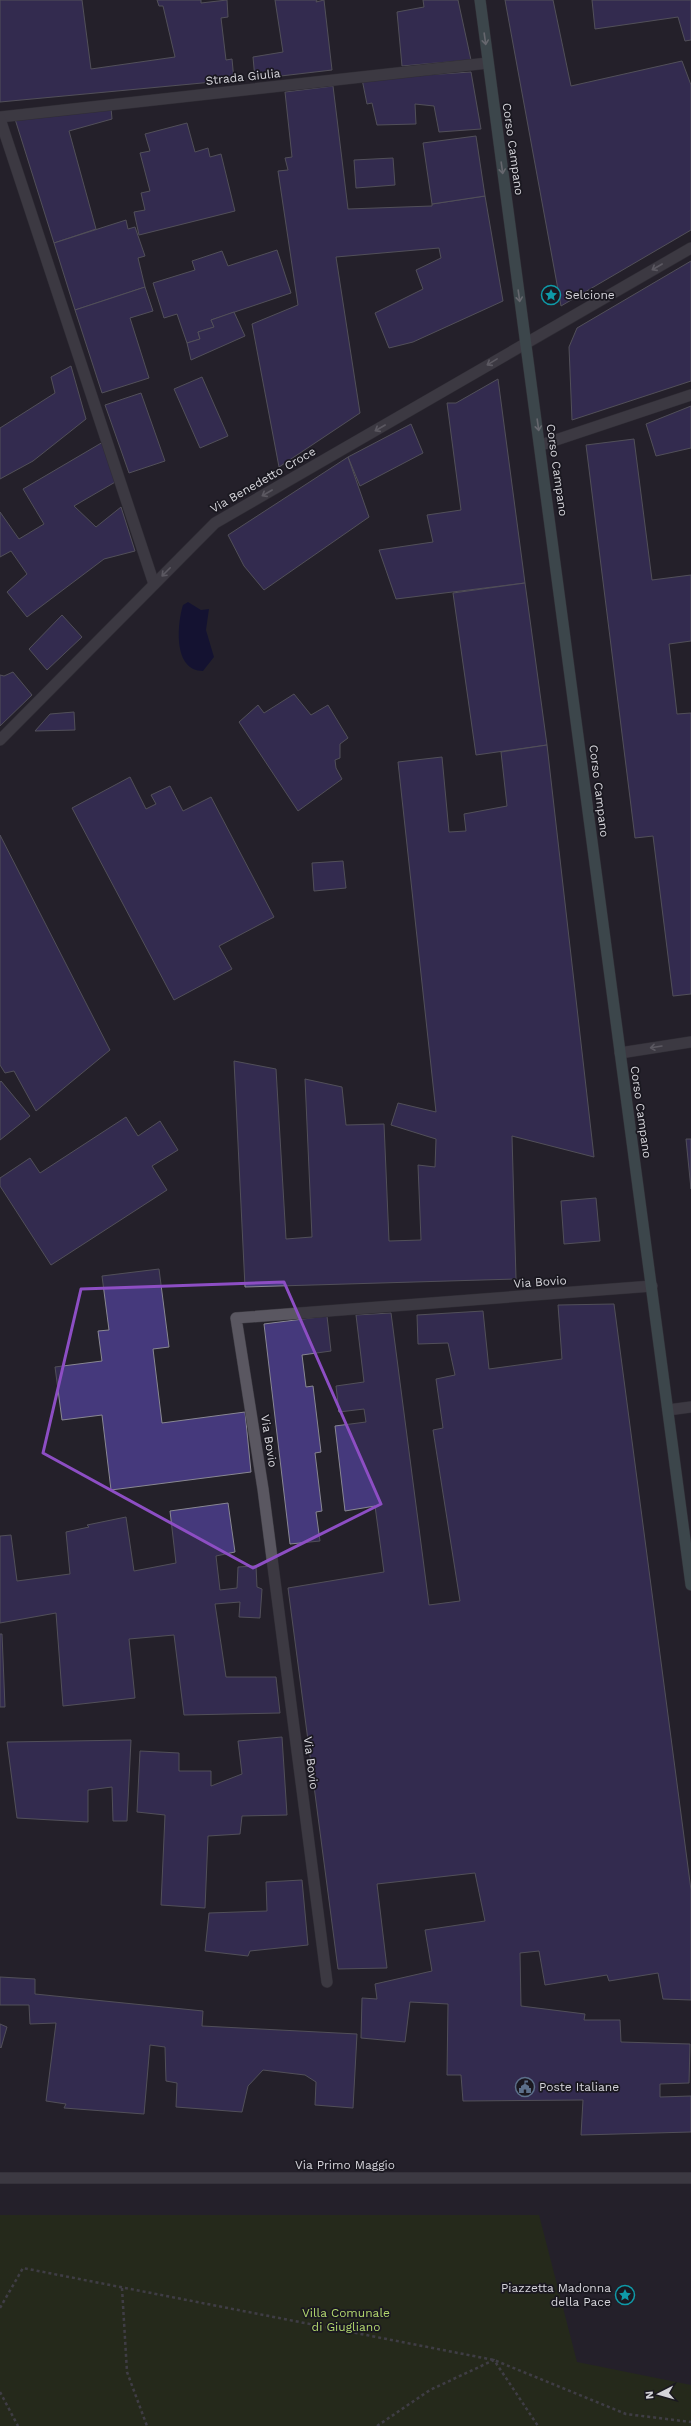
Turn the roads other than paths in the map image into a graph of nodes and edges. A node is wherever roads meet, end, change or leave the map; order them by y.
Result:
1 (480, 0) edge
2 (488, 63) junction
3 (0, 118) edge
4 (691, 248) edge
5 (525, 342) junction
6 (691, 395) edge
7 (541, 445) junction
8 (154, 584) junction
9 (0, 740) edge
10 (691, 1042) edge
11 (620, 1053) junction
12 (652, 1286) junction
13 (691, 1407) edge
14 (668, 1410) junction
15 (691, 1585) edge
16 (327, 1982) dead end
17 (0, 2178) edge
18 (691, 2178) edge

1 -> 2 main road, Corso Campano
2 - 3 street, Strada Giulia
2 -> 5 main road, Corso Campano
3 - 8 street
4 -> 5 street, Via Benedetto Croce
5 -> 7 main road, Corso Campano
5 -> 8 street, Via Benedetto Croce
6 - 7 street
7 - 11 main road, Corso Campano
8 - 9 street, Via Benedetto Croce
10 -> 11 street
11 - 12 main road, Corso Campano
12 - 14 main road, Corso Campano
12 - 16 street, Via Bovio
13 - 14 street
14 - 15 main road, Corso Campano
17 - 18 street, Via Primo Maggio

